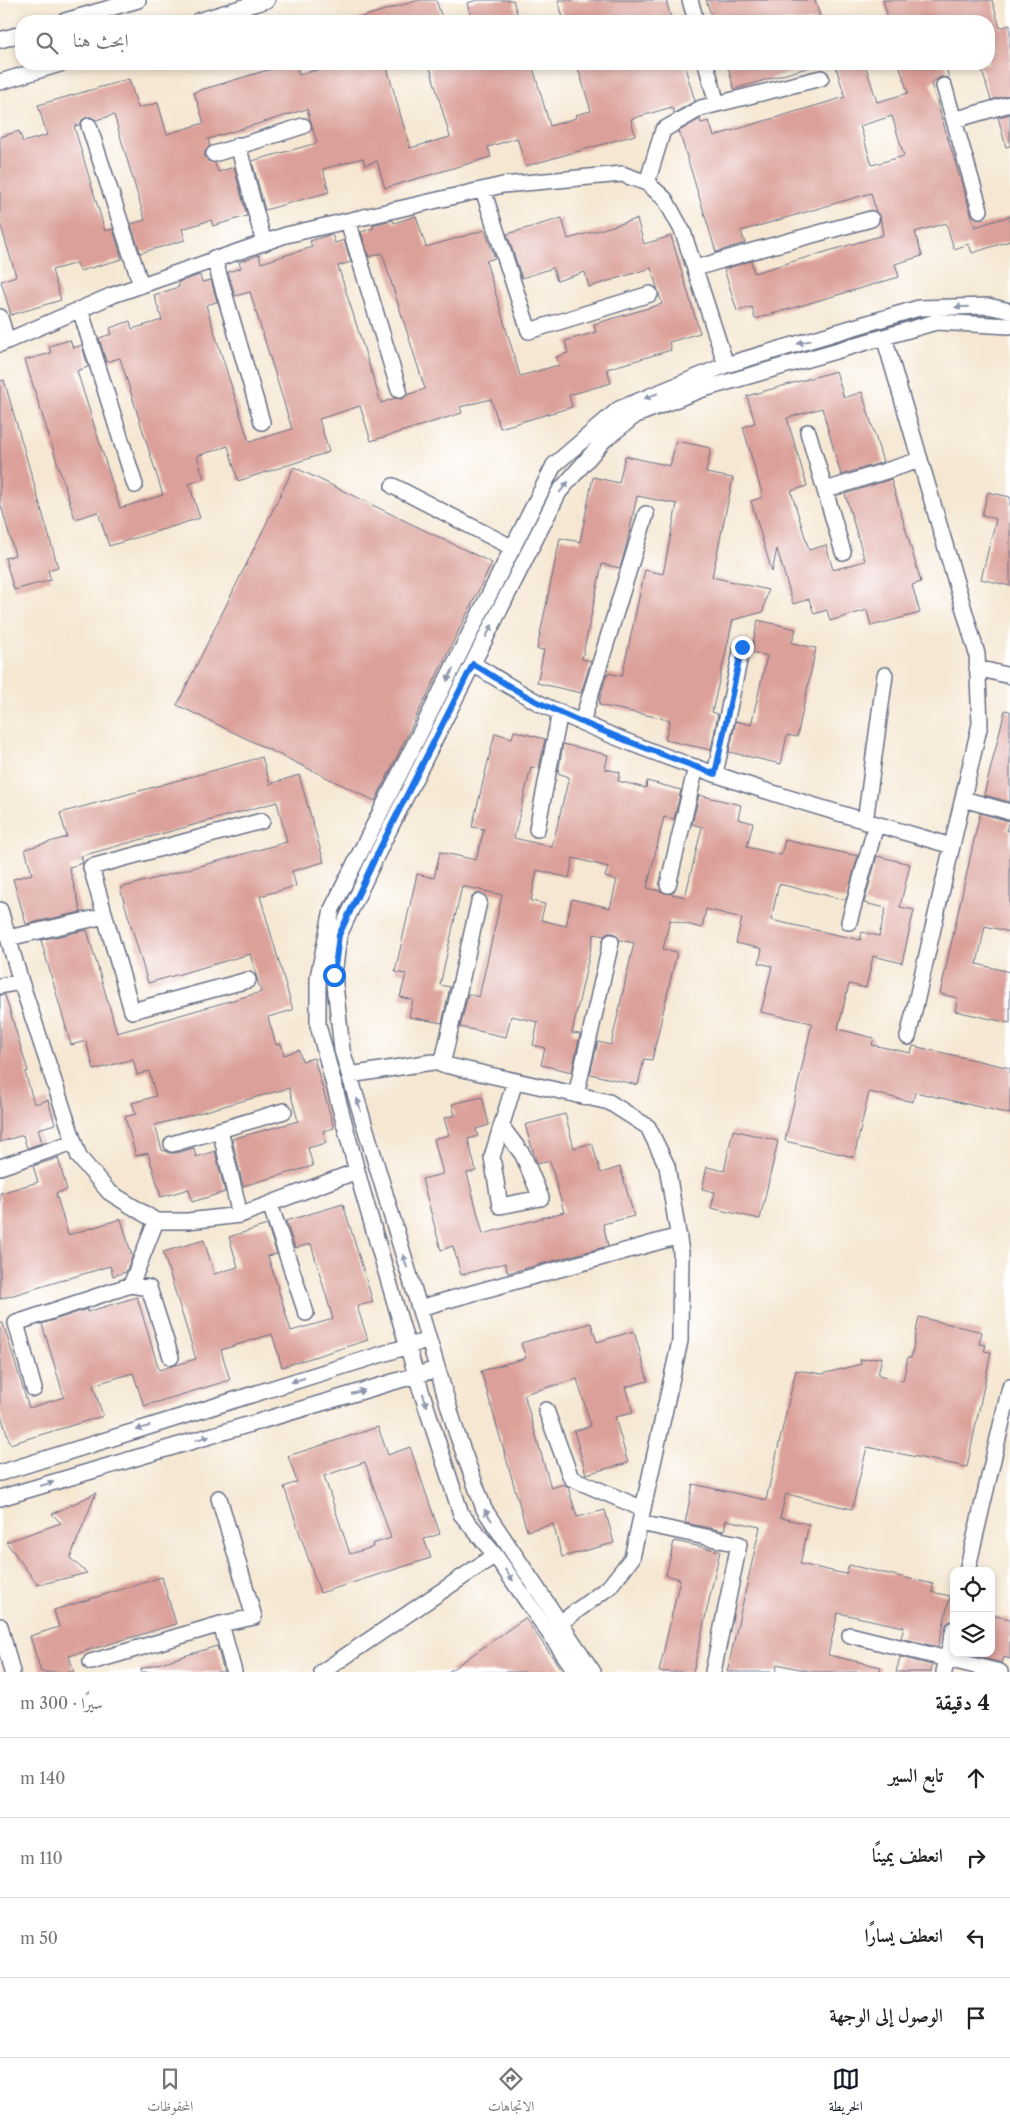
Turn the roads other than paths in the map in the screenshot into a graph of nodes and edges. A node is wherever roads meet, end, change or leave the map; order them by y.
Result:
1 (138, 0) edge
2 (267, 0) edge
3 (690, 0) edge
4 (86, 15) edge
5 (218, 15) edge
6 (694, 15) edge
7 (15, 36) edge
8 (0, 40) edge
9 (40, 70) edge
10 (708, 70) edge
11 (821, 78) dead end
12 (0, 82) edge
13 (944, 86) dead end
14 (717, 104) junction
15 (1010, 104) edge
16 (954, 120) junction
17 (89, 126) dead end
18 (303, 126) dead end
19 (238, 146) junction
20 (214, 154) dead end
21 (647, 183) junction
22 (483, 190) junction
23 (980, 210) dead end
24 (871, 219) dead end
25 (348, 221) junction
26 (264, 243) junction
27 (214, 258) junction
28 (696, 268) junction
29 (141, 285) junction
30 (650, 294) dead end
31 (80, 309) junction
32 (1010, 311) edge
33 (0, 317) edge
34 (1010, 326) edge
35 (884, 337) junction
36 (3, 343) edge
37 (726, 365) junction
38 (399, 390) dead end
39 (262, 422) dead end
40 (808, 432) dead end
41 (920, 460) junction
42 (135, 485) dead end
43 (392, 486) dead end
44 (826, 490) junction
45 (646, 514) dead end
46 (513, 548) junction
47 (844, 552) dead end
48 (742, 647) dead end
49 (473, 664) junction
50 (977, 668) junction
51 (885, 675) dead end
52 (1010, 676) edge
53 (560, 712) junction
54 (582, 722) junction
55 (696, 767) junction
56 (715, 774) junction
57 (963, 799) junction
58 (1010, 812) edge
59 (262, 821) dead end
60 (871, 823) junction
61 (537, 829) dead end
62 (952, 846) junction
63 (668, 885) dead end
64 (479, 902) dead end
65 (0, 910) edge
66 (105, 916) junction
67 (849, 922) dead end
68 (8, 938) junction
69 (610, 942) dead end
70 (248, 980) dead end
71 (21, 982) junction
72 (0, 986) edge
73 (908, 1036) dead end
74 (442, 1065) junction
75 (350, 1075) junction
76 (515, 1081) junction
77 (576, 1094) junction
78 (284, 1111) dead end
79 (501, 1126) junction
80 (220, 1130) junction
81 (74, 1142) junction
82 (172, 1144) dead end
83 (0, 1167) edge
84 (357, 1171) junction
85 (270, 1204) junction
86 (240, 1215) junction
87 (156, 1221) junction
88 (679, 1236) junction
89 (131, 1285) junction
90 (419, 1308) junction
91 (306, 1313) dead end
92 (429, 1340) junction
93 (409, 1346) junction
94 (170, 1358) dead end
95 (437, 1369) junction
96 (416, 1374) junction
97 (1010, 1387) edge
98 (34, 1389) dead end
99 (546, 1410) dead end
100 (0, 1473) edge
101 (0, 1498) edge
102 (219, 1498) dead end
103 (642, 1516) junction
104 (494, 1555) junction
105 (968, 1567) edge
106 (560, 1623) junction
107 (220, 1624) junction
108 (0, 1626) edge
109 (850, 1635) dead end
110 (950, 1645) edge
111 (91, 1662) dead end
112 (945, 1666) edge
113 (8, 1669) edge
114 (234, 1672) edge
115 (322, 1672) edge
116 (576, 1672) edge
117 (593, 1672) edge
118 (714, 1672) edge
119 (1000, 1672) edge

1 - 4 street
2 - 5 street
3 - 6 street
7 - 8 street
9 - 12 street
10 - 14 street
11 - 14 street
13 - 16 street
14 - 21 street
15 - 16 street
16 - 23 street
17 - 29 street
18 - 19 street
19 - 20 street
19 - 26 street
21 - 22 street
21 - 28 street
22 - 25 street
22 - 30 street
24 - 28 street
25 - 26 street
25 - 38 street
26 - 27 street
27 - 29 street
27 - 39 street
28 - 37 street
29 - 31 street
31 - 36 street
31 - 42 street
32 -> 37 street
33 - 36 street
34 - 35 street
35 - 41 street
49 -> 35 street
37 -> 46 street
40 - 44 street
41 - 44 street
41 - 50 street
43 - 46 street
44 - 47 street
45 - 54 street
46 -> 84 street
48 - 56 street
49 - 53 street
49 - 75 street
50 - 52 street
50 - 57 street
51 - 60 street
53 - 54 street
53 - 61 street
54 - 55 street
55 - 56 street
55 - 63 street
56 - 60 street
57 - 58 street
57 - 62 street
59 - 66 street
60 - 62 street
60 - 67 street
62 - 73 street
64 - 74 street
65 - 68 street
66 - 68 street
66 - 70 street
68 - 71 street
69 - 77 street
71 - 72 street
71 - 81 street
74 - 75 street
74 - 76 street
90 -> 75 street
76 - 77 street
76 - 79 street
77 - 88 street
78 - 80 street
79 - 79 street
80 - 82 street
80 - 86 street
81 - 83 street
81 - 87 street
84 - 85 street
84 - 93 street
85 - 86 street
85 - 91 street
86 - 87 street
87 - 89 street
88 - 90 street
88 - 103 street
89 - 94 street
89 - 98 street
90 - 92 street
92 - 93 street
92 - 95 street
93 - 96 street
93 -> 100 street
95 - 96 street
106 -> 95 street
101 -> 96 street
96 -> 104 street
97 - 105 street
99 - 103 street
102 - 107 street
103 - 106 street
103 - 118 street
104 - 115 street
104 -> 116 street
106 - 117 street
107 - 111 street
107 - 114 street
108 - 113 street
109 - 112 street
110 - 112 street
112 - 119 street

